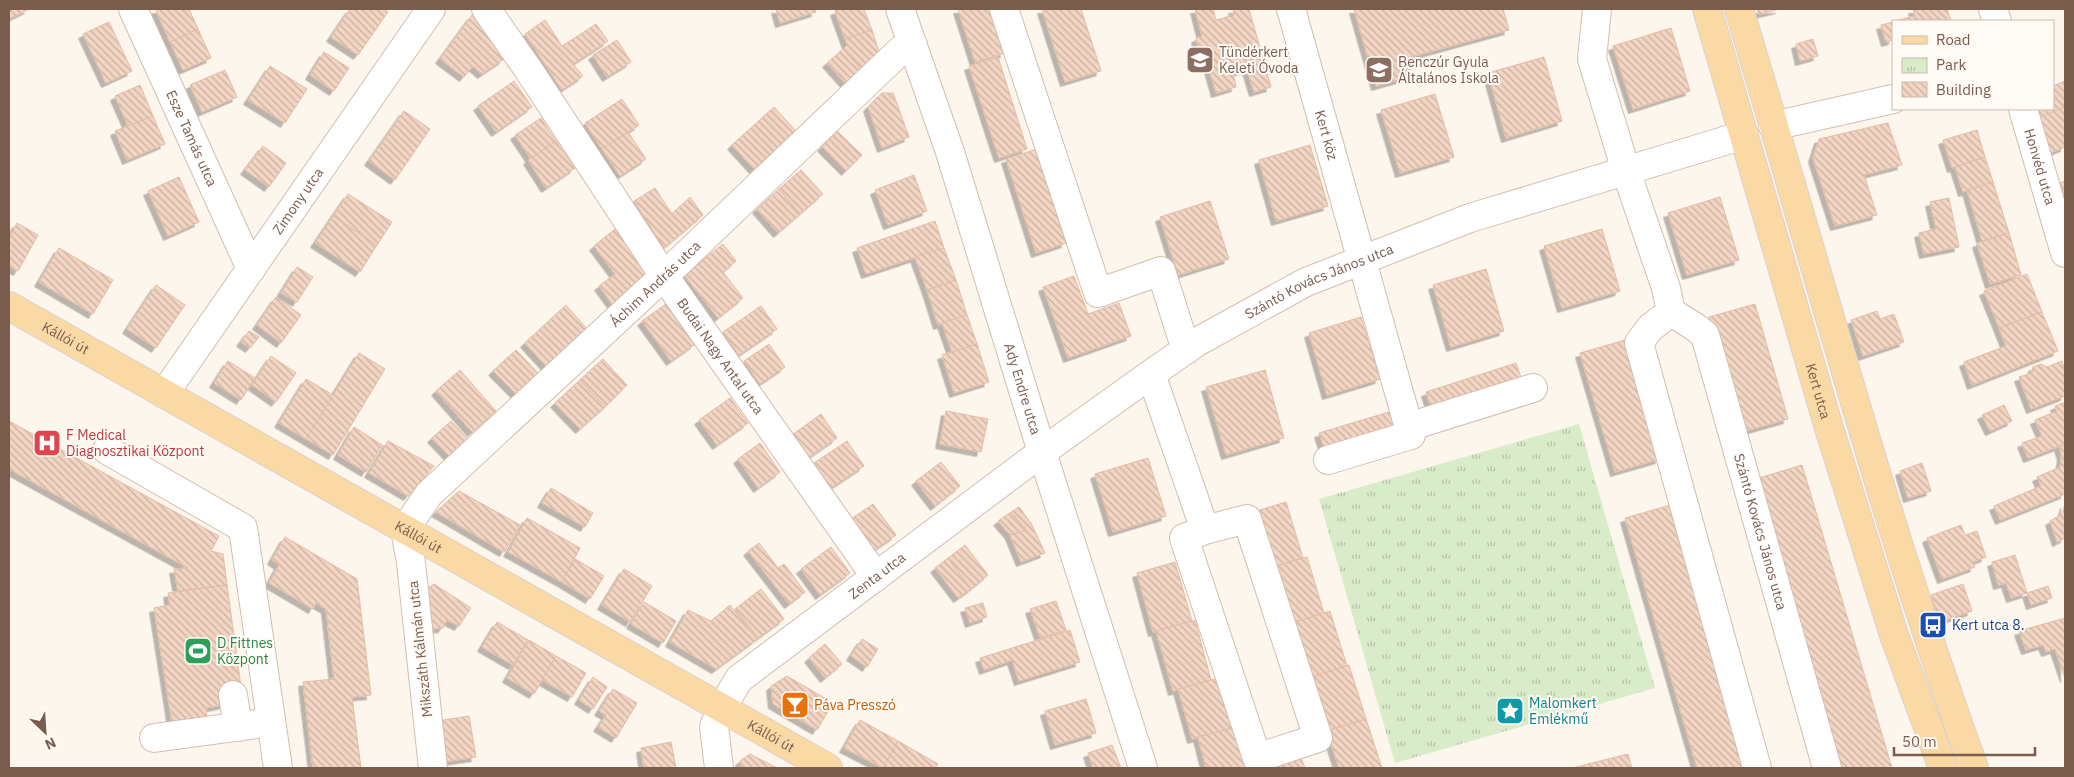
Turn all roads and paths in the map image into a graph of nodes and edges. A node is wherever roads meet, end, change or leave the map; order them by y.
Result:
1 (133, 9) edge
2 (431, 9) edge
3 (486, 9) edge
4 (900, 9) edge
5 (1004, 9) edge
6 (1291, 9) edge
7 (1597, 9) edge
8 (1707, 9) edge
9 (1738, 9) edge
10 (913, 45) junction
11 (1892, 99) edge
12 (2023, 110) edge
13 (1773, 126) junction
14 (1744, 135) junction
15 (1626, 171) junction
16 (2065, 253) edge
17 (1361, 261) junction
18 (251, 269) junction
19 (664, 276) junction
20 (9, 306) edge
21 (1671, 312) junction
22 (1186, 350) junction
23 (1150, 374) junction
24 (1533, 388) dead end
25 (164, 394) junction
26 (1408, 427) junction
27 (107, 450) dead end
28 (1042, 452) junction
29 (1328, 460) dead end
30 (405, 529) junction
31 (1205, 530) junction
32 (876, 577) junction
33 (233, 695) dead end
34 (721, 708) junction
35 (271, 722) junction
36 (238, 726) junction
37 (154, 738) dead end
38 (278, 768) edge
39 (433, 768) edge
40 (719, 768) edge
41 (828, 768) edge
42 (1143, 768) edge
43 (1757, 768) edge
44 (1827, 768) edge
45 (1943, 768) edge
46 (1974, 768) edge

1 - 18 street, Esze Tamás utca
2 - 18 street, Zimony utca
3 - 19 street, Budai Nagy Antal utca
4 - 10 street, Ady Endre utca
5 - 22 street
6 - 17 street, Kert köz
7 - 15 street
8 - 14 main road, Kert utca
9 - 13 main road
10 - 19 street, Áchim András utca
10 - 28 street, Ady Endre utca
11 - 13 street
12 - 16 street, Honvéd utca
13 - 46 main road
14 - 15 street, Szántó Kovács János utca
14 - 45 main road, Kert utca
15 - 17 street, Szántó Kovács János utca
15 - 21 street
17 - 22 street, Szántó Kovács János utca
17 - 26 street, Kert köz
18 - 25 street, Zimony utca
19 - 30 street, Áchim András utca
19 - 32 street, Budai Nagy Antal utca
20 - 25 main road, Kállói út
21 - 43 street
21 - 44 street, Szántó Kovács János utca
22 - 23 street, Szántó Kovács János utca
23 - 28 street, Szántó Kovács János utca
23 - 31 street
24 - 26 street
25 - 30 main road, Kállói út
26 - 29 street
27 - 35 street
28 - 32 street, Zenta utca
28 - 42 street, Ady Endre utca
30 - 34 main road, Kállói út
30 - 39 street, Mikszáth Kálmán utca
31 - 31 street
32 - 34 street, Zenta utca
33 - 36 street
34 - 40 street, Zenta utca
34 - 41 main road, Kállói út
35 - 36 street
35 - 38 street
36 - 37 street

